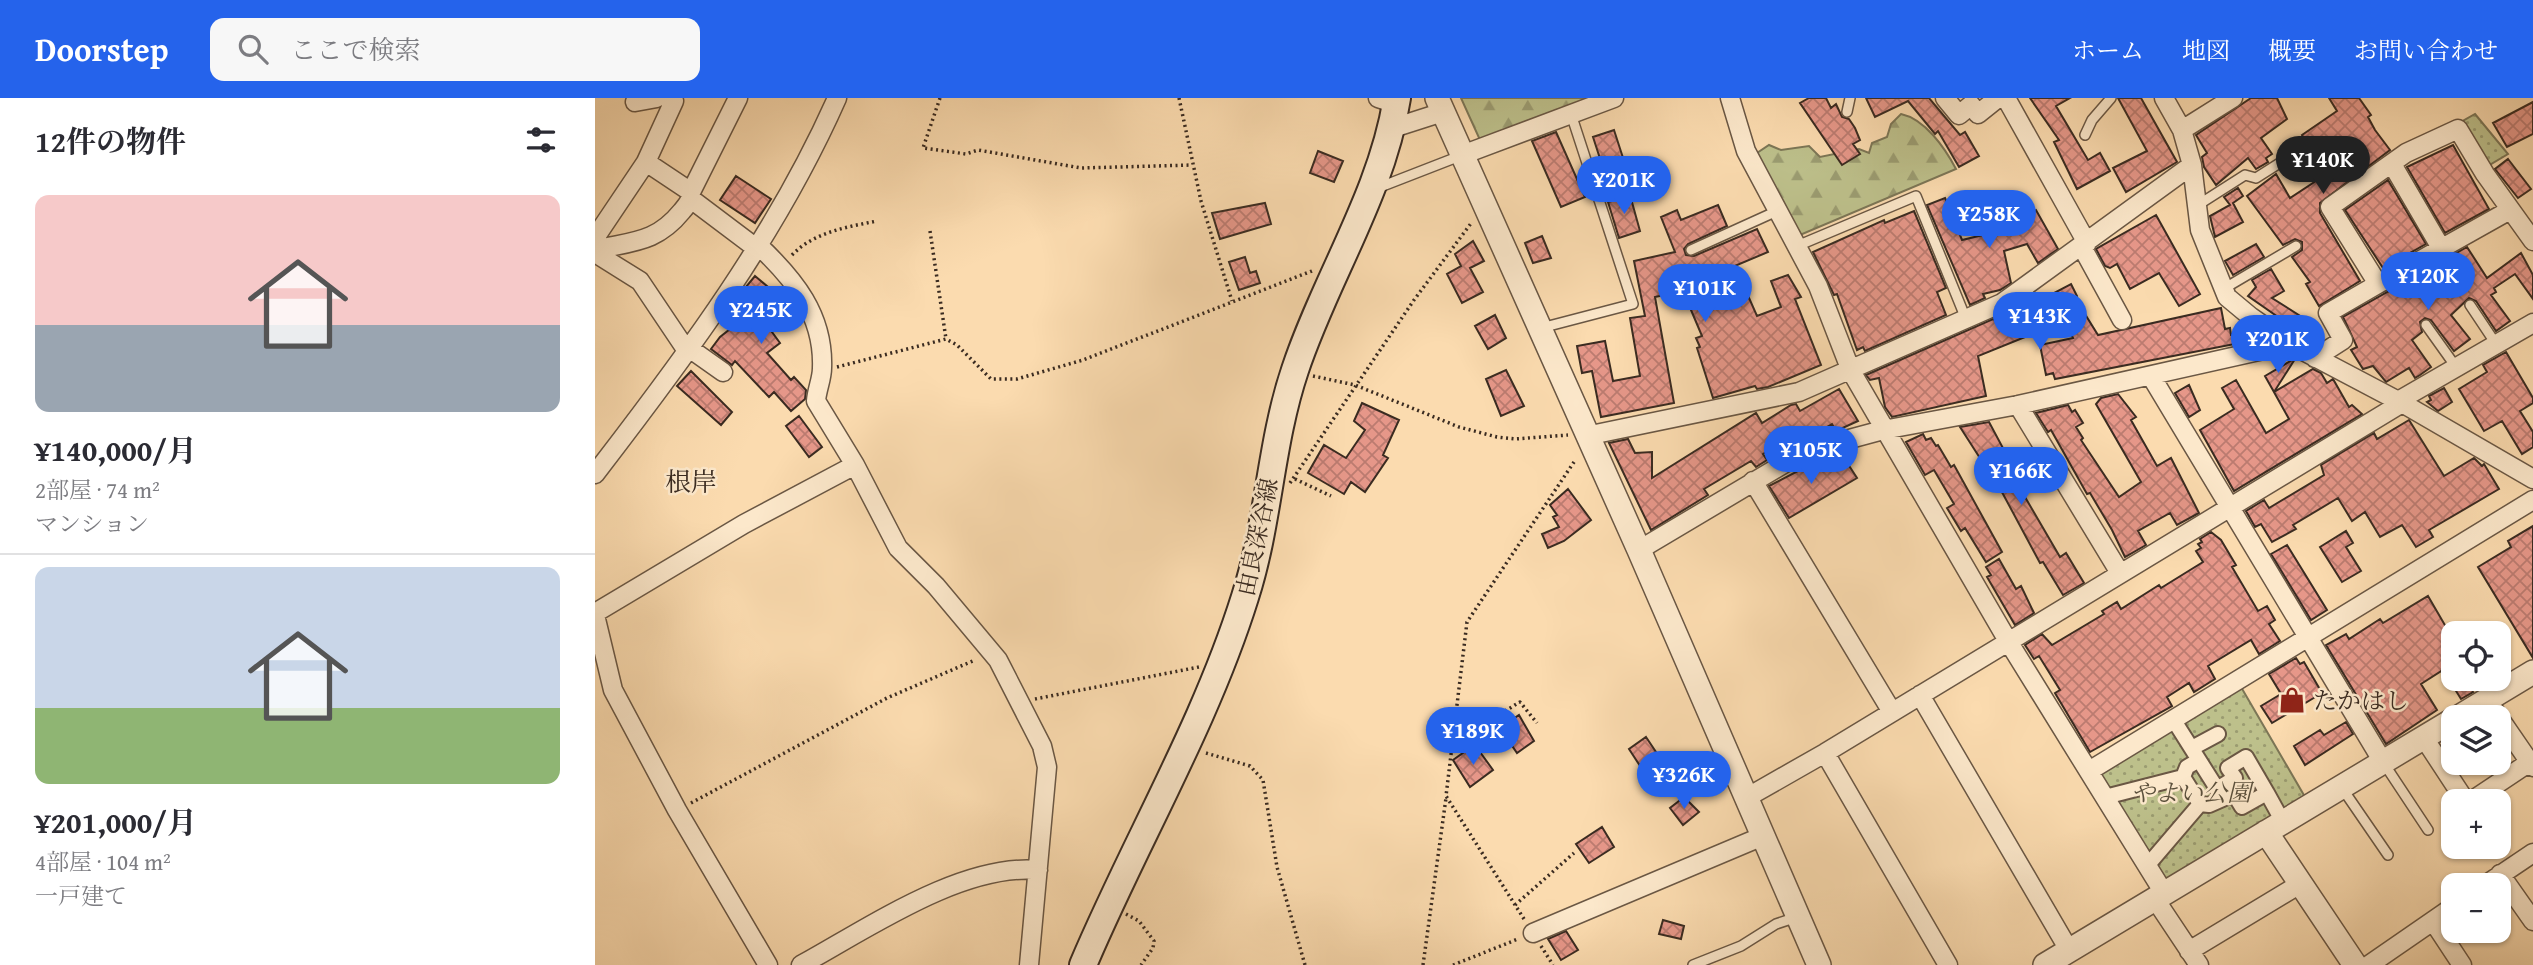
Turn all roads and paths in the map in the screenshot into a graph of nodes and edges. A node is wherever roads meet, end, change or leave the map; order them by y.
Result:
1 (657, 98) edge
2 (669, 98) edge
3 (738, 98) edge
4 (837, 98) edge
5 (940, 98) edge
6 (1179, 98) edge
7 (1614, 98) edge
8 (1730, 98) edge
9 (1850, 98) edge
10 (1945, 98) edge
11 (1998, 98) edge
12 (2006, 98) edge
13 (2111, 98) edge
14 (2164, 98) edge
15 (2233, 98) edge
16 (635, 102) dead end
17 (1440, 105) edge
18 (1390, 107) edge
19 (1847, 112) dead end
20 (1571, 114) junction
21 (2182, 130) junction
22 (2085, 135) dead end
23 (1462, 155) junction
24 (2286, 159) dead end
25 (646, 162) junction
26 (2392, 164) junction
27 (1192, 165) junction
28 (2192, 165) junction
29 (1369, 192) junction
30 (691, 196) junction
31 (2198, 205) junction
32 (1485, 206) junction
33 (2510, 210) junction
34 (1777, 211) junction
35 (877, 221) dead end
36 (930, 231) dead end
37 (595, 238) edge
38 (2533, 241) edge
39 (2085, 245) junction
40 (1797, 246) junction
41 (2296, 246) dead end
42 (757, 247) junction
43 (2441, 248) junction
44 (1691, 250) dead end
45 (595, 251) edge
46 (1340, 260) junction
47 (781, 267) junction
48 (2378, 284) junction
49 (2225, 288) junction
50 (1232, 301) junction
51 (2470, 305) dead end
52 (1965, 319) junction
53 (2122, 320) dead end
54 (2533, 323) edge
55 (2426, 325) dead end
56 (1539, 329) junction
57 (946, 339) junction
58 (2290, 344) junction
59 (2496, 344) junction
60 (688, 349) junction
61 (2315, 358) junction
62 (2456, 367) junction
63 (1294, 371) junction
64 (1851, 371) junction
65 (723, 372) dead end
66 (823, 372) junction
67 (2151, 376) junction
68 (1355, 385) junction
69 (2400, 402) junction
70 (2018, 405) junction
71 (1884, 430) junction
72 (1586, 438) junction
73 (855, 465) junction
74 (595, 474) edge
75 (1295, 479) junction
76 (2533, 479) edge
77 (1753, 481) junction
78 (1269, 488) junction
79 (1331, 496) dead end
80 (2533, 500) edge
81 (2230, 508) junction
82 (1639, 550) junction
83 (2120, 573) junction
84 (595, 614) edge
85 (2308, 637) junction
86 (2008, 640) junction
87 (991, 653) junction
88 (1221, 662) junction
89 (2533, 672) edge
90 (1920, 695) junction
91 (2487, 699) junction
92 (1019, 702) junction
93 (2477, 705) edge
94 (1892, 712) junction
95 (2173, 719) junction
96 (1537, 723) dead end
97 (2441, 728) edge
98 (2218, 734) dead end
99 (2424, 738) junction
100 (1453, 742) junction
101 (1184, 747) junction
102 (1825, 753) junction
103 (2195, 754) junction
104 (2383, 762) junction
105 (2531, 765) edge
106 (2089, 771) junction
107 (2183, 777) junction
108 (2341, 787) junction
109 (2459, 789) edge
110 (2490, 789) edge
111 (2267, 793) junction
112 (2224, 794) junction
113 (1446, 796) junction
114 (1746, 797) junction
115 (2105, 797) junction
116 (2200, 804) junction
117 (677, 810) junction
118 (2274, 827) junction
119 (2428, 830) dead end
120 (1763, 836) junction
121 (1574, 853) dead end
122 (2533, 853) edge
123 (2388, 855) dead end
124 (2147, 866) junction
125 (1038, 870) junction
126 (2503, 873) edge
127 (2300, 884) junction
128 (2511, 889) edge
129 (2160, 896) junction
130 (1109, 903) junction
131 (1515, 905) junction
132 (2441, 915) edge
133 (1798, 916) junction
134 (2433, 921) junction
135 (2533, 921) edge
136 (1533, 933) junction
137 (2069, 950) junction
138 (2194, 958) edge
139 (1708, 961) edge
140 (768, 965) edge
141 (800, 965) edge
142 (1029, 965) edge
143 (1083, 965) edge
144 (1141, 965) edge
145 (1305, 965) edge
146 (1423, 965) edge
147 (1453, 965) edge
148 (1553, 965) edge
149 (1695, 965) edge
150 (1819, 965) edge
151 (1948, 965) edge
152 (2045, 965) edge
153 (2355, 965) edge
154 (2369, 965) edge
155 (2462, 965) edge

1 - 16 street
2 - 25 street
3 - 30 street
4 - 42 street
5 - 27 path
6 - 27 path
7 - 20 street
8 - 34 street
9 - 19 lane
10 - 11 street
12 - 39 street
13 - 22 lane
14 - 21 street
15 - 21 street
17 - 18 street
17 - 23 street
18 - 29 main road, 由良深谷線
20 - 23 street
20 - 56 lane
21 - 28 street
23 - 29 lane
23 - 32 street
24 - 31 lane
25 - 30 street
25 - 37 street
26 - 33 street
26 - 43 street
26 - 48 street
27 - 50 path
28 - 31 street
28 - 39 street
29 - 46 main road, 由良深谷線
30 - 42 street
30 - 45 street
31 - 49 street
32 - 56 street
32 - 68 path
33 - 38 street
33 - 43 street
34 - 40 street
34 - 44 lane
35 - 47 path
36 - 57 path
39 - 52 street
39 - 53 street
40 - 52 lane
40 - 64 street
41 - 49 lane
42 - 47 street
42 - 60 street
43 - 48 street
45 - 60 street
46 - 50 path
46 - 63 main road, 由良深谷線
47 - 66 street
48 - 61 street
49 - 58 street
50 - 57 path
51 - 59 lane
52 - 64 street
54 - 59 street
55 - 62 lane
56 - 72 street
57 - 66 path
58 - 61 street
58 - 67 street
59 - 62 street
60 - 65 street
60 - 74 street
61 - 69 street
62 - 69 street
63 - 68 path
63 - 78 main road, 由良深谷線
64 - 71 street
64 - 72 street
66 - 73 street
67 - 70 street
67 - 81 street
68 - 72 path
68 - 75 path
69 - 76 street
69 - 81 street
70 - 71 street
70 - 83 street
71 - 77 street
71 - 86 street
72 - 82 street
72 - 100 path
73 - 84 street
73 - 87 street
75 - 78 path
75 - 79 path
77 - 82 street
77 - 94 street
78 - 88 main road, 由良深谷線
80 - 85 street
81 - 83 street
81 - 85 street
82 - 114 street
83 - 86 street
84 - 117 street
85 - 95 street
85 - 104 street
86 - 90 street
86 - 106 street
87 - 92 street
87 - 117 path
88 - 92 path
88 - 101 main road, 由良深谷線
89 - 91 street
90 - 94 street
90 - 137 street
91 - 93 street
91 - 105 street
92 - 125 street
94 - 102 street
95 - 103 street
95 - 106 street
96 - 100 path
97 - 99 street
98 - 103 street
99 - 104 street
99 - 109 street
100 - 113 path
101 - 130 main road, 由良深谷線
101 - 145 path
102 - 114 street
102 - 151 street
103 - 107 street
103 - 112 street
104 - 108 street
104 - 119 lane
105 - 110 street
106 - 115 street
107 - 115 street
107 - 116 street
108 - 118 street
108 - 123 lane
111 - 112 street
111 - 112 street
111 - 118 street
112 - 116 street
113 - 131 path
113 - 146 path
114 - 120 street
115 - 124 street
116 - 124 street
117 - 140 street
118 - 127 street
118 - 129 street
120 - 133 street
120 - 136 street
121 - 131 path
122 - 126 street
124 - 129 street
125 - 141 street
125 - 142 street
127 - 138 street
127 - 153 street
128 - 135 street
129 - 137 street
129 - 138 street
130 - 143 main road, 由良深谷線
130 - 144 path
131 - 136 path
132 - 134 street
133 - 139 lane
133 - 150 street
134 - 154 street
134 - 155 street
136 - 147 path
136 - 148 path
137 - 152 street
139 - 149 lane

